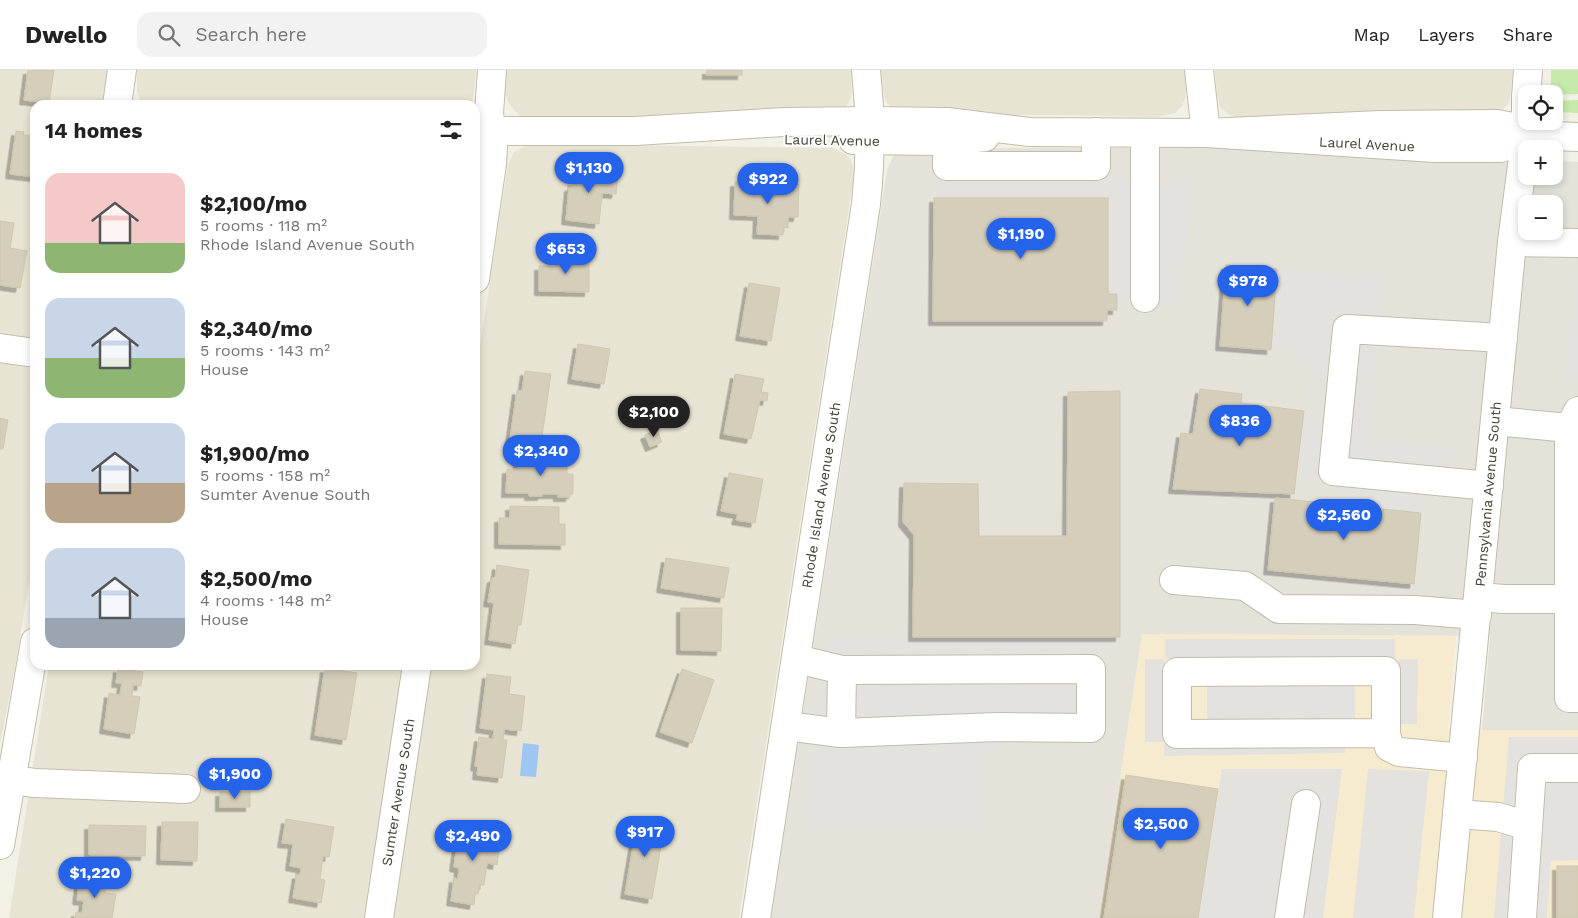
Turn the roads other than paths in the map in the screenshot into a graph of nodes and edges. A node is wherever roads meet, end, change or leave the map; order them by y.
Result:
1 (122, 70) edge
2 (492, 70) edge
3 (866, 70) edge
4 (1200, 70) edge
5 (1528, 70) edge
6 (118, 100) edge
7 (484, 131) edge
8 (870, 131) junction
9 (1030, 132) junction
10 (1096, 132) junction
11 (1145, 133) junction
12 (1206, 133) junction
13 (1526, 135) junction
14 (1578, 137) edge
15 (948, 141) junction
16 (1512, 242) junction
17 (1578, 243) edge
18 (480, 245) edge
19 (1145, 298) dead end
20 (1503, 338) junction
21 (0, 348) edge
22 (30, 352) edge
23 (1573, 419) edge
24 (1495, 421) junction
25 (1489, 486) junction
26 (1174, 580) dead end
27 (1569, 599) junction
28 (1478, 606) junction
29 (797, 660) junction
30 (30, 670) edge
31 (416, 670) edge
32 (842, 670) junction
33 (1578, 698) edge
34 (786, 726) junction
35 (840, 733) junction
36 (1386, 733) junction
37 (1463, 758) junction
38 (1578, 768) edge
39 (11, 780) junction
40 (186, 788) dead end
41 (1306, 804) dead end
42 (1457, 814) junction
43 (1528, 826) junction
44 (0, 845) edge
45 (378, 918) edge
46 (756, 918) edge
47 (1290, 918) edge
48 (1447, 918) edge
49 (1522, 918) edge

1 - 6 street
2 - 7 street
3 - 8 street, Rhode Island Avenue South
4 - 12 street
5 - 13 street, Pennsylvania Avenue South
7 - 8 street, Laurel Avenue
7 - 18 street
8 - 9 street, Laurel Avenue
8 - 15 street, Laurel Avenue
8 - 29 street, Rhode Island Avenue South
9 - 10 street, Laurel Avenue
9 - 15 street, Laurel Avenue
10 - 11 street, Laurel Avenue
10 - 15 street
11 - 12 street, Laurel Avenue
11 - 19 street
12 - 13 street, Laurel Avenue
13 - 14 street, Laurel Avenue
13 - 16 street, Pennsylvania Avenue South
16 - 17 street
16 - 20 street, Pennsylvania Avenue South
20 - 24 street, Pennsylvania Avenue South
20 - 25 street
21 - 22 street
23 - 24 street
23 - 27 street
24 - 25 street, Pennsylvania Avenue South
25 - 28 street, Pennsylvania Avenue South
26 - 28 street
27 - 28 street
27 - 33 street
28 - 37 street, Pennsylvania Avenue South
29 - 32 street
29 - 34 street, Rhode Island Avenue South
30 - 39 street
31 - 45 street, Sumter Avenue South
32 - 35 street
32 - 35 street
34 - 35 street
34 - 46 street, Rhode Island Avenue South
36 - 36 street
36 - 37 street
37 - 42 street, Pennsylvania Avenue South
38 - 43 street
39 - 40 street
39 - 44 street
41 - 47 street
42 - 43 street
42 - 48 street, Pennsylvania Avenue South
43 - 49 street

